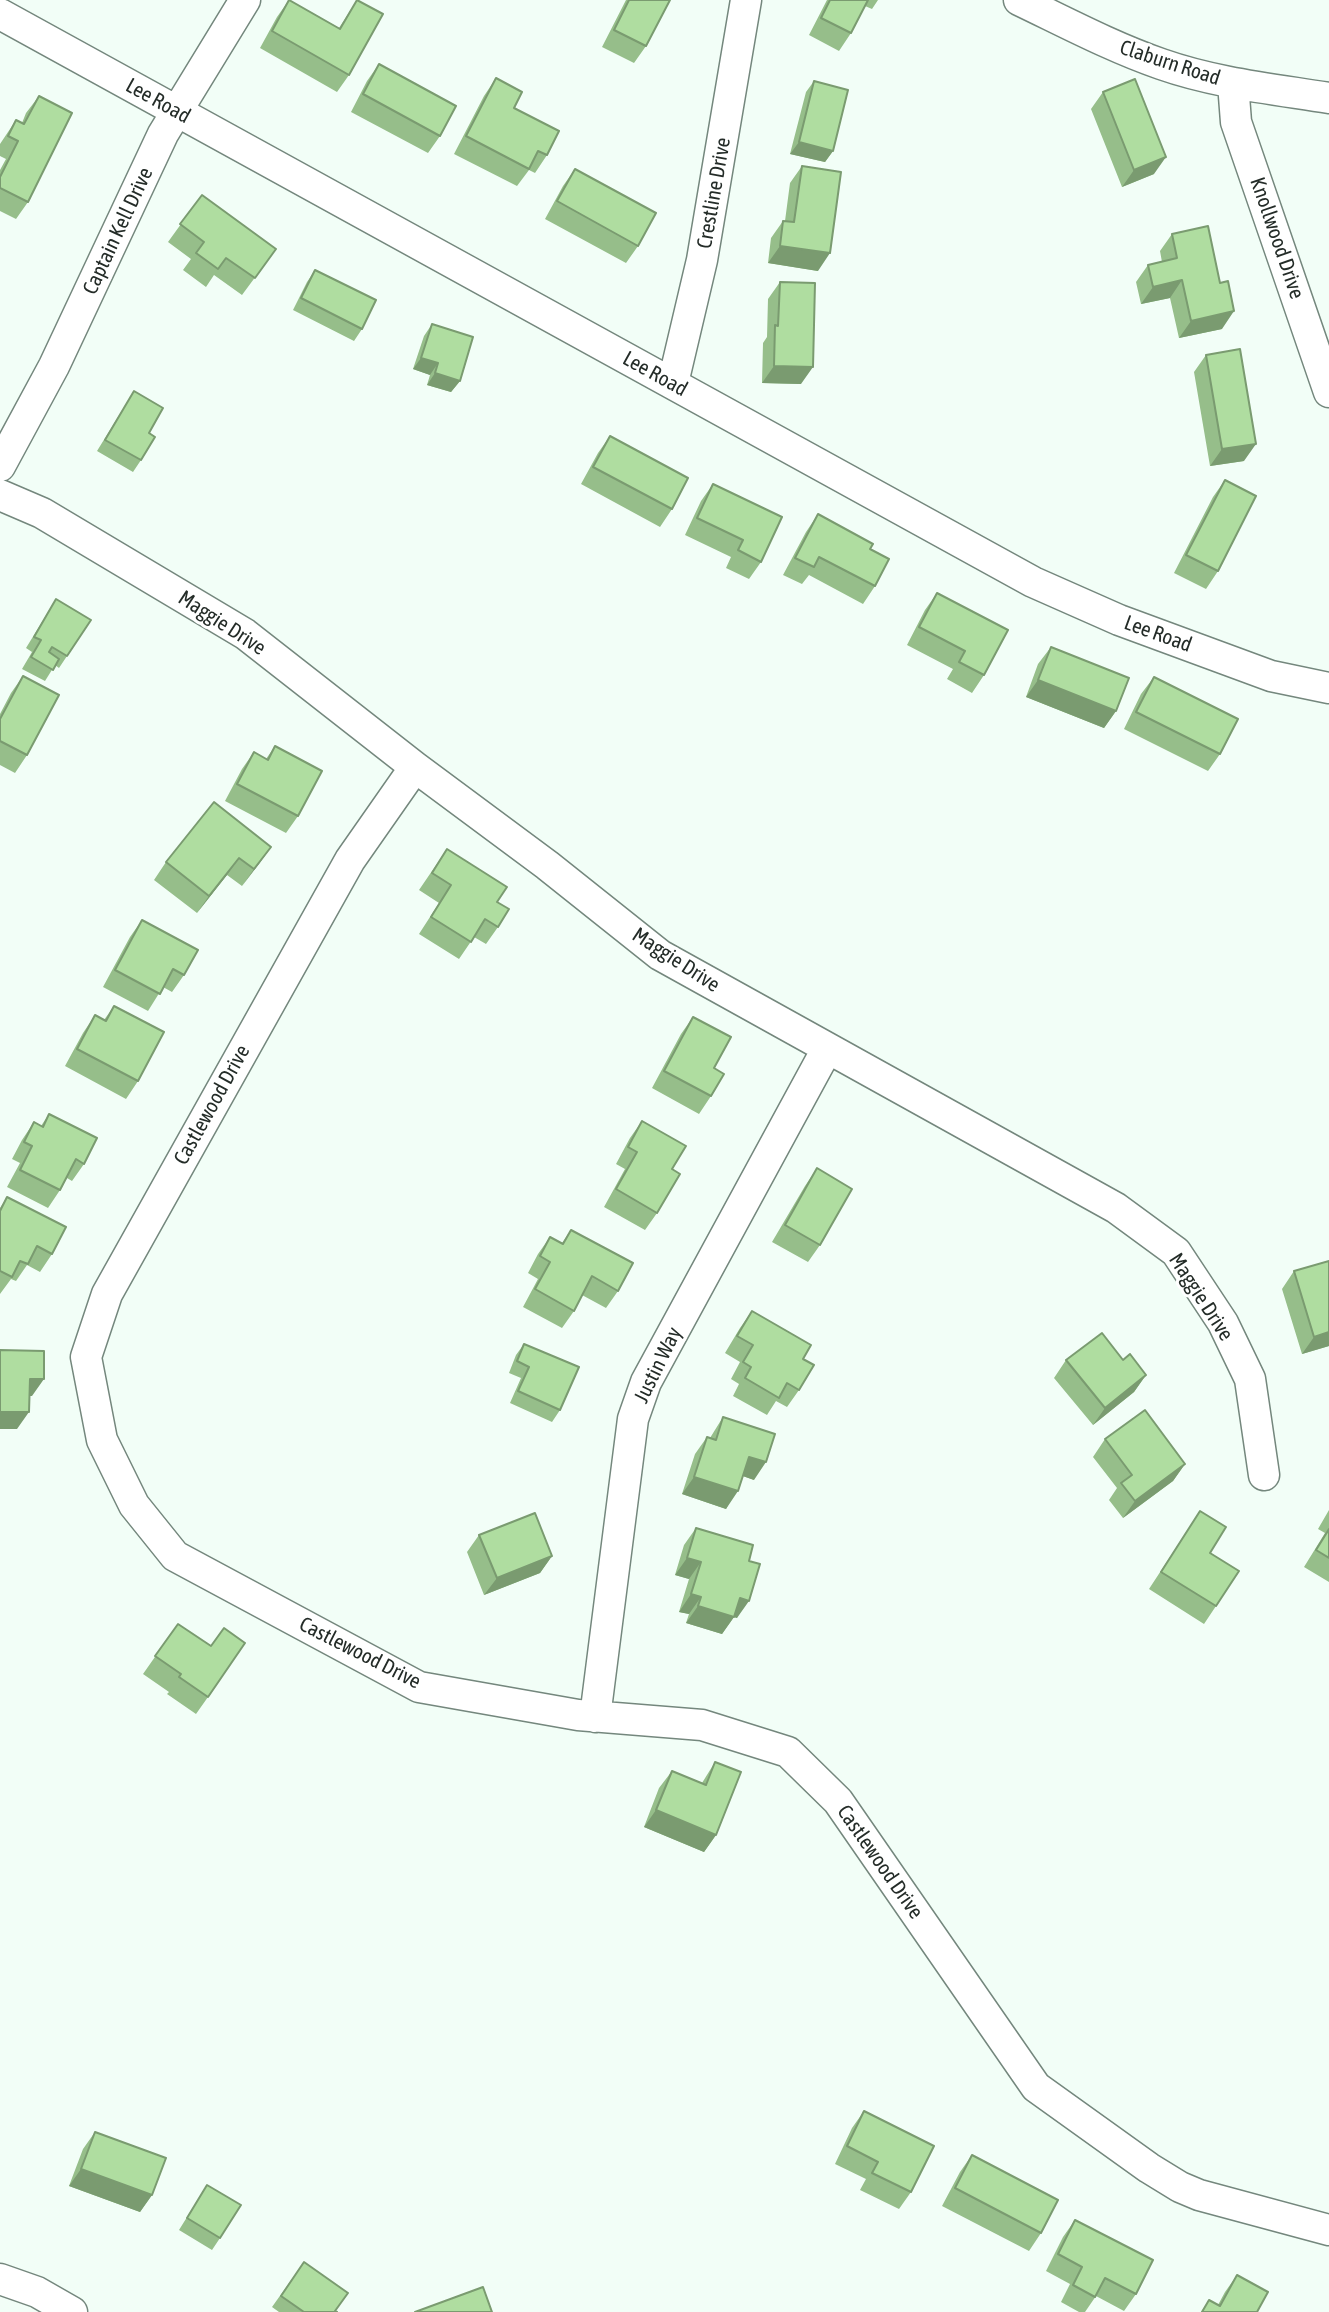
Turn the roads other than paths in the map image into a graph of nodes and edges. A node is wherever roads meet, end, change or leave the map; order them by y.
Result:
1 (245, 0) edge
2 (746, 0) edge
3 (1019, 0) edge
4 (0, 14) edge
5 (1233, 83) junction
6 (1329, 98) edge
7 (176, 111) junction
8 (673, 383) junction
9 (1329, 391) edge
10 (0, 466) edge
11 (0, 495) edge
12 (1329, 688) edge
13 (415, 767) junction
14 (827, 1049) junction
15 (1264, 1475) dead end
16 (594, 1717) junction
17 (1329, 2230) edge
18 (0, 2279) edge
19 (72, 2312) edge

1 - 7 street, Captain Kell Drive
2 - 8 street, Crestline Drive
3 - 5 street, Claburn Road
4 - 7 street, Lee Road
5 - 6 street, Claburn Road
5 - 9 street, Knollwood Drive
7 - 8 street, Lee Road
7 - 10 street, Captain Kell Drive
8 - 12 street, Lee Road
11 - 13 street, Maggie Drive
13 - 14 street, Maggie Drive
13 - 16 street, Castlewood Drive
14 - 15 street, Maggie Drive
14 - 16 street, Justin Way
16 - 17 street, Castlewood Drive
18 - 19 street

